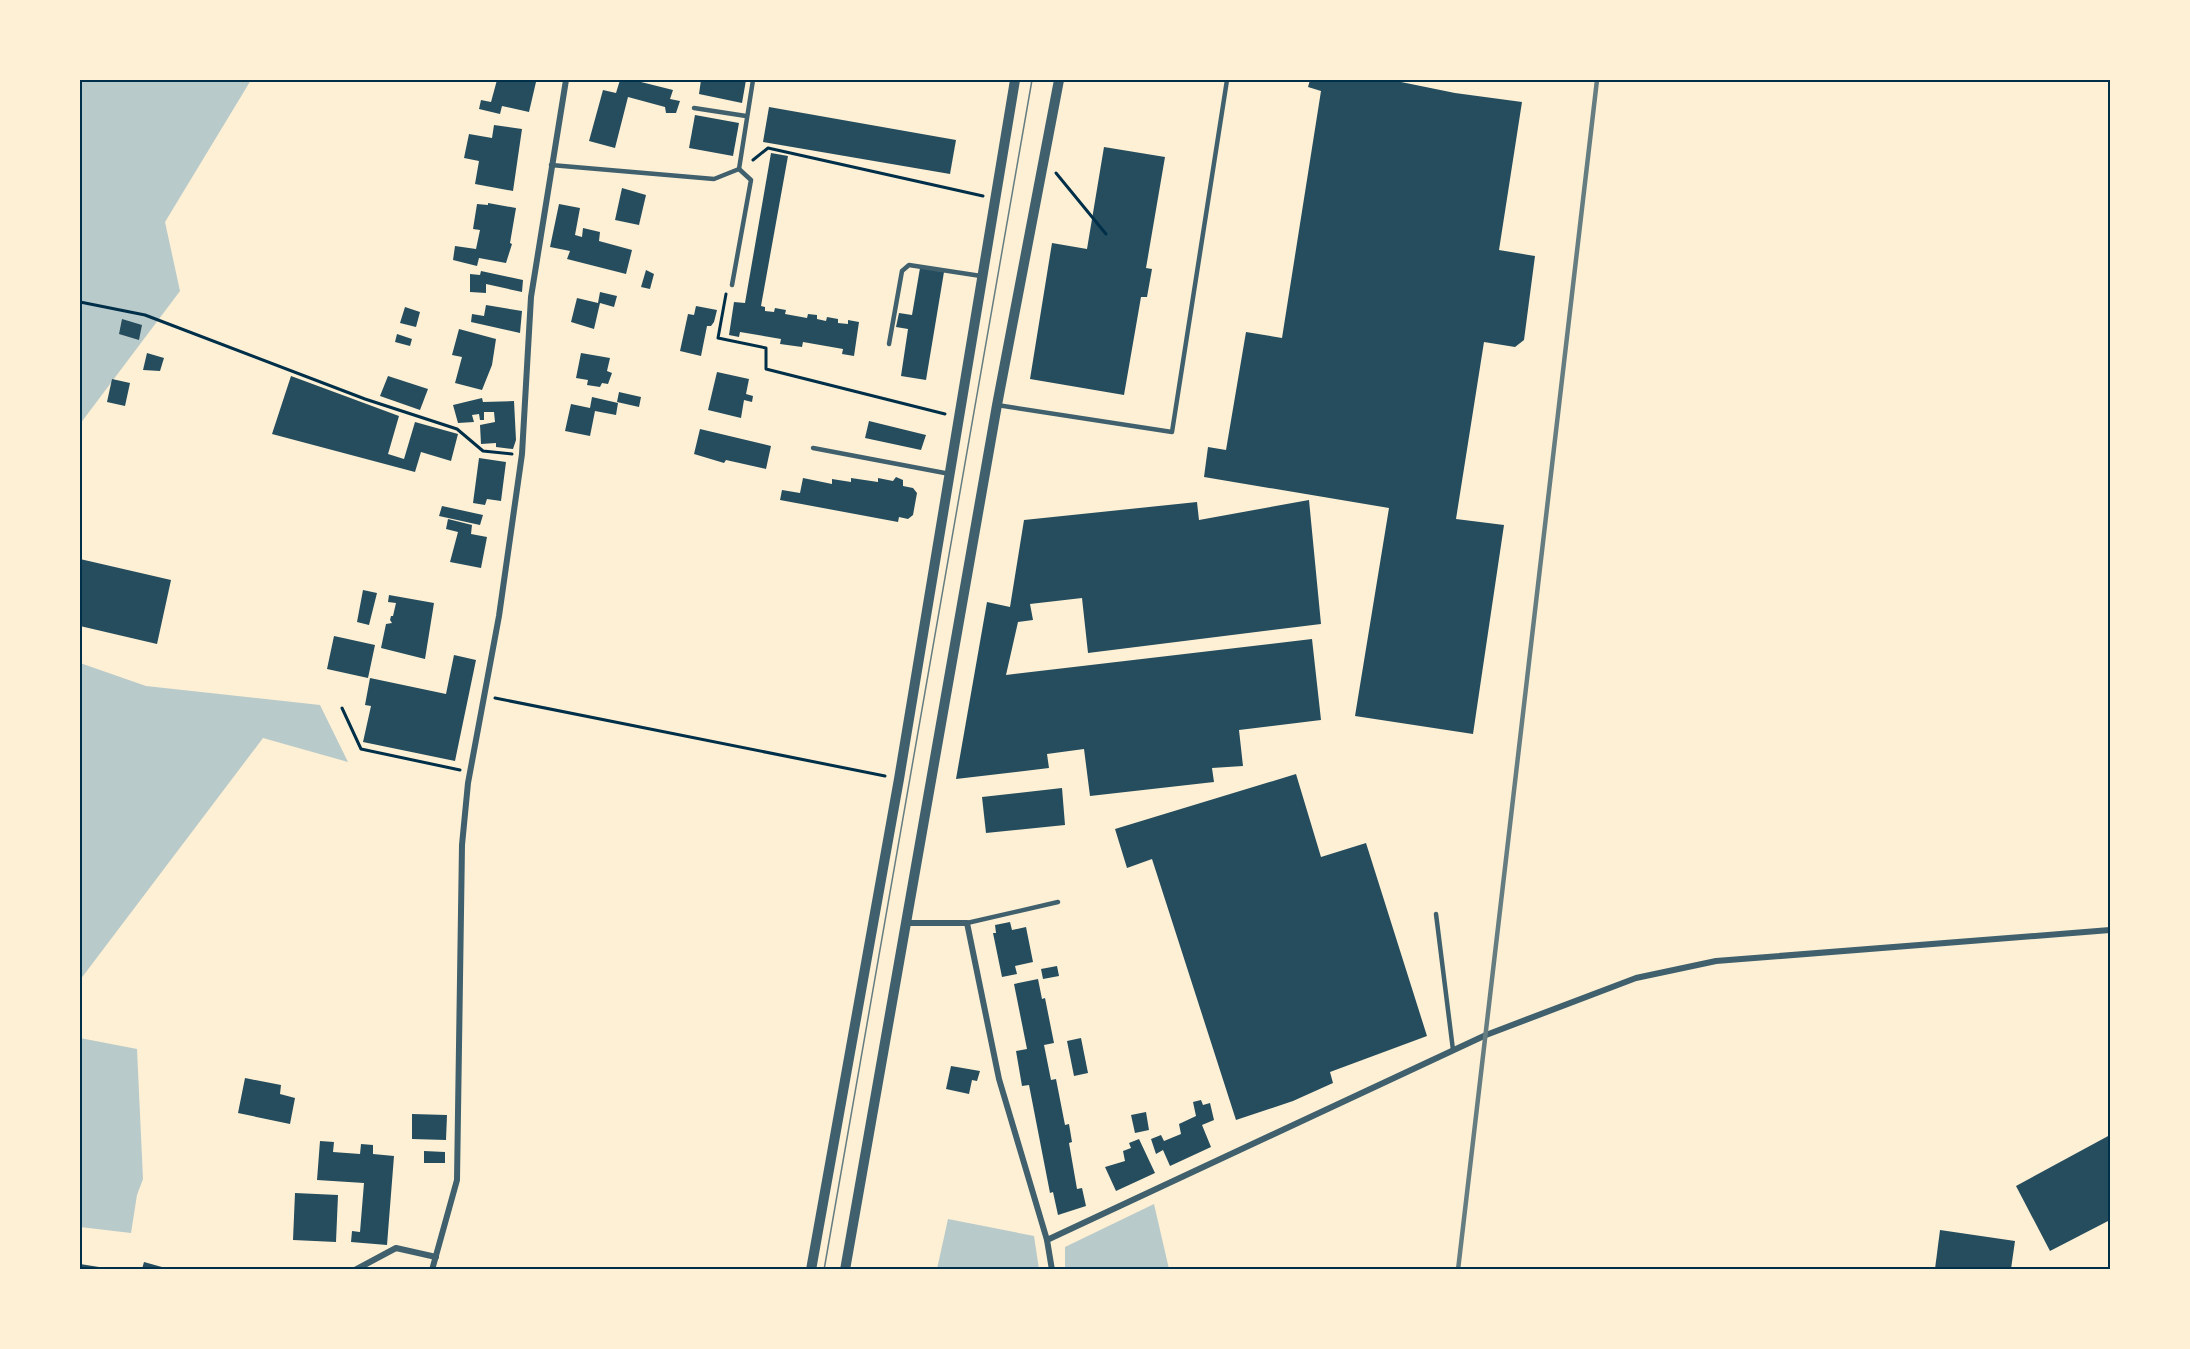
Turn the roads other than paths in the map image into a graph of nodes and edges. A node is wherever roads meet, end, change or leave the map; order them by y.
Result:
1 (566, 80) edge
2 (753, 80) edge
3 (1015, 80) edge
4 (1059, 80) edge
5 (1227, 80) edge
6 (694, 108) dead end
7 (746, 116) junction
8 (551, 165) junction
9 (740, 169) junction
10 (983, 276) junction
11 (732, 285) road end
12 (888, 344) dead end
13 (997, 405) junction
14 (813, 448) dead end
15 (950, 474) junction
16 (1058, 902) dead end
17 (1436, 914) dead end
18 (906, 923) junction
19 (967, 923) junction
20 (2110, 930) edge
21 (1453, 1050) junction
22 (1047, 1240) junction
23 (436, 1257) junction
24 (355, 1269) edge
25 (432, 1269) edge
26 (811, 1269) edge
27 (845, 1269) edge
28 (1052, 1269) edge

1 - 8 street
2 - 7 lane
3 - 10 street
4 - 13 street
5 - 13 lane
6 - 7 lane
7 - 9 lane
8 - 9 lane
8 - 23 street
9 - 11 lane
10 - 12 lane
10 - 15 street
13 - 18 street
14 - 15 lane
15 - 26 street
16 - 19 lane
17 - 21 lane
18 - 19 street
18 - 27 street
19 - 22 street
20 - 21 street
21 - 22 street
22 - 28 street
23 - 24 street
23 - 25 street

